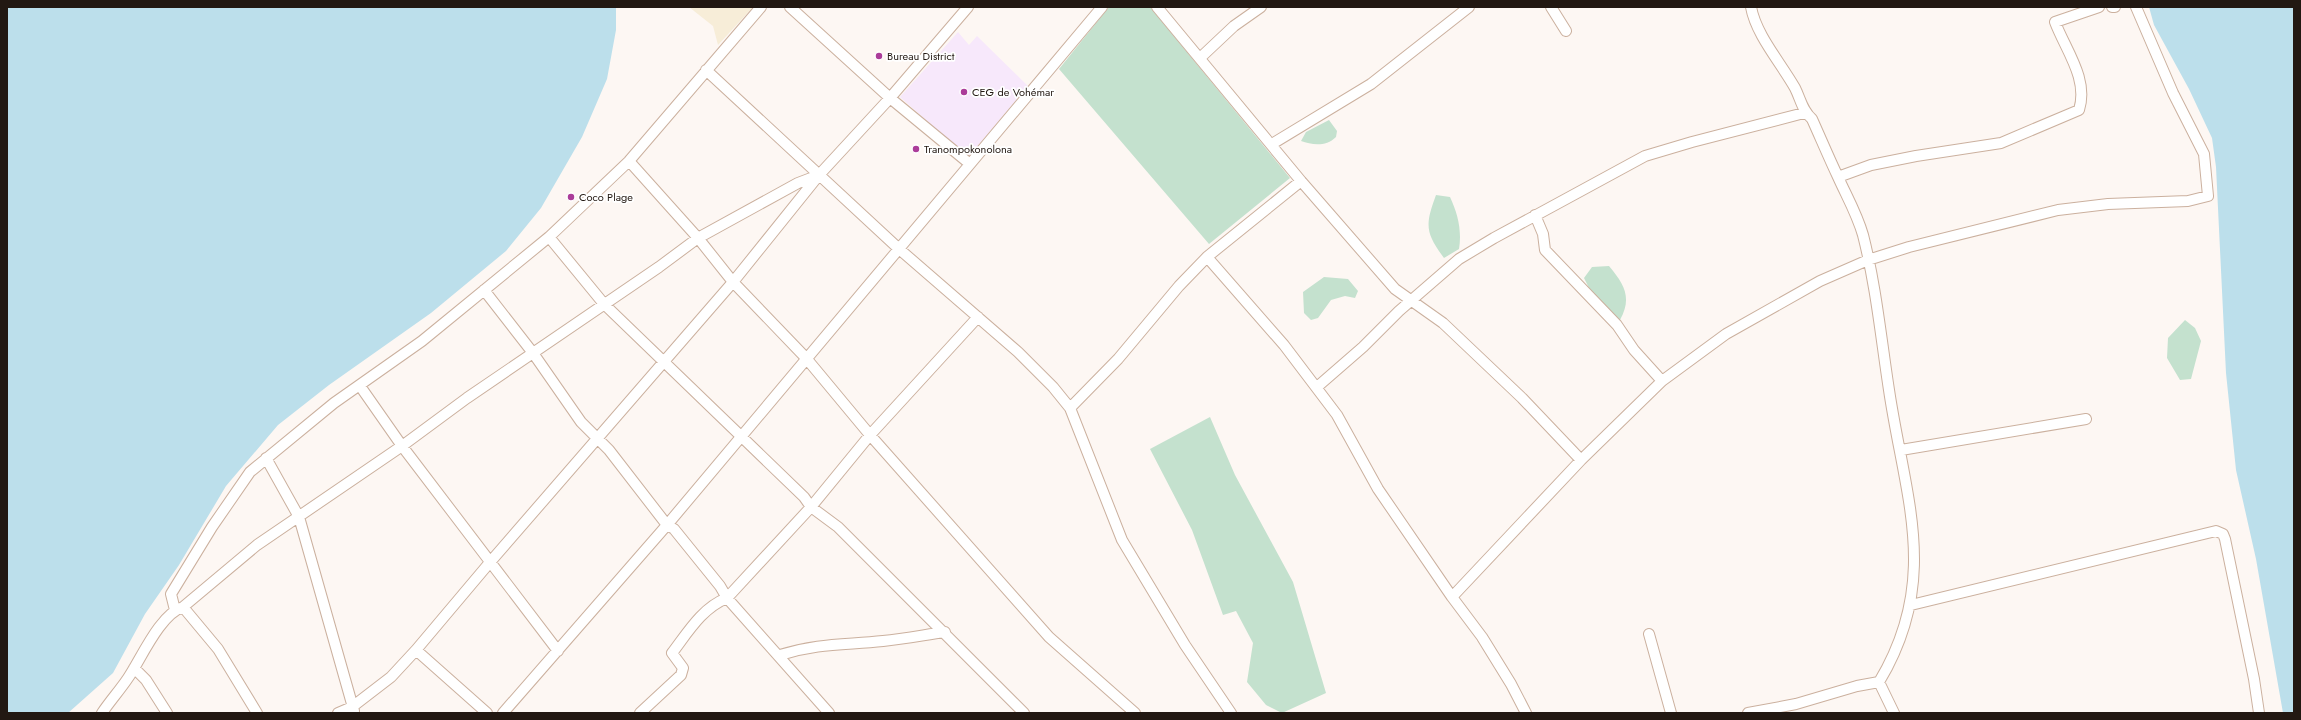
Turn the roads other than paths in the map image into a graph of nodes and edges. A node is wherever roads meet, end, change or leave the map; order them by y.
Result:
1 (761, 7) edge
2 (790, 7) edge
3 (1102, 7) edge
4 (1157, 7) edge
5 (1261, 7) edge
6 (1468, 7) edge
7 (1550, 7) edge
8 (1751, 7) edge
9 (2099, 7) edge
10 (2112, 7) edge
11 (2115, 7) edge
12 (2136, 7) edge
13 (962, 9) edge
14 (1566, 31) dead end
15 (1200, 58) junction
16 (706, 70) junction
17 (890, 98) junction
18 (1804, 113) junction
19 (1272, 144) junction
20 (629, 162) junction
21 (970, 164) junction
22 (820, 175) junction
23 (1838, 177) junction
24 (1300, 181) junction
25 (1536, 215) junction
26 (548, 236) junction
27 (698, 238) junction
28 (898, 248) junction
29 (1207, 257) junction
30 (1868, 260) junction
31 (733, 282) junction
32 (484, 290) junction
33 (1412, 301) junction
34 (604, 304) junction
35 (978, 317) junction
36 (533, 353) junction
37 (806, 358) junction
38 (664, 360) junction
39 (1662, 381) junction
40 (360, 386) junction
41 (1317, 387) junction
42 (1070, 408) junction
43 (2086, 419) dead end
44 (870, 435) junction
45 (741, 437) junction
46 (597, 438) junction
47 (402, 446) junction
48 (1900, 450) junction
49 (266, 458) junction
50 (1581, 460) junction
51 (811, 507) junction
52 (299, 517) junction
53 (667, 525) junction
54 (491, 561) junction
55 (1452, 597) junction
56 (727, 598) junction
57 (1911, 604) junction
58 (179, 608) junction
59 (945, 632) junction
60 (1650, 634) dead end
61 (416, 650) junction
62 (558, 651) junction
63 (780, 655) junction
64 (134, 668) junction
65 (1879, 682) junction
66 (354, 710) edge
67 (102, 713) edge
68 (167, 713) edge
69 (257, 713) edge
70 (338, 713) edge
71 (487, 713) edge
72 (503, 713) edge
73 (640, 713) edge
74 (829, 713) edge
75 (1024, 713) edge
76 (1135, 713) edge
77 (1231, 713) edge
78 (1526, 713) edge
79 (1671, 713) edge
80 (1748, 713) edge
81 (1894, 713) edge
82 (2258, 713) edge

1 - 16 street
2 - 17 street
3 - 21 street
4 - 15 street
5 - 15 street
6 - 19 street
7 - 14 street
8 - 18 street
9 - 23 street
10 - 11 street
12 - 30 street
13 - 17 street
15 - 19 street
16 - 20 street
16 - 22 street
17 - 21 street
17 - 22 street
18 - 23 street
18 - 25 street
19 - 24 street
20 - 26 street
20 - 27 street
21 - 28 street
22 - 27 street
22 - 28 street
22 - 31 street
23 - 30 street
24 - 29 street
24 - 33 street
25 - 33 street
25 - 39 street
26 - 32 street
26 - 34 street
27 - 31 street
27 - 34 street
28 - 35 street
28 - 37 street
29 - 41 street
29 - 42 street
30 - 39 street
30 - 48 street
31 - 37 street
31 - 38 street
32 - 36 street
32 - 40 street
33 - 41 street
33 - 50 street
34 - 36 street
34 - 38 street
35 - 42 street
35 - 44 street
36 - 46 street
36 - 47 street
37 - 44 street
37 - 45 street
38 - 45 street
38 - 46 street
39 - 50 street
40 - 47 street
40 - 49 street
41 - 55 street
42 - 77 street
43 - 48 street
44 - 51 street
44 - 76 street
45 - 51 street
45 - 53 street
46 - 53 street
46 - 54 street
47 - 52 street
47 - 54 street
48 - 57 street
49 - 52 street
49 - 58 street
50 - 55 street
51 - 56 street
51 - 59 street
52 - 58 street
52 - 66 street
53 - 56 street
53 - 62 street
54 - 61 street
54 - 62 street
55 - 78 street
56 - 63 street
56 - 73 street
57 - 65 street
57 - 82 street
58 - 64 street
58 - 69 street
59 - 63 street
59 - 75 street
60 - 79 street
61 - 66 street
61 - 71 street
62 - 72 street
63 - 74 street
64 - 67 street
64 - 68 street
65 - 80 street
65 - 81 street
66 - 70 street

